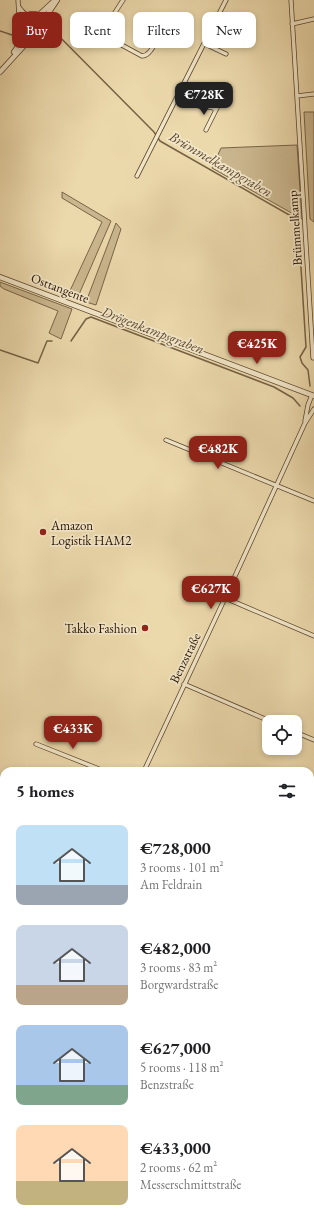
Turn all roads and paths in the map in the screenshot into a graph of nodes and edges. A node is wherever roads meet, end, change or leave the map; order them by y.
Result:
1 (18, 0) edge
2 (56, 0) edge
3 (123, 0) edge
4 (226, 0) edge
5 (291, 0) edge
6 (18, 6) junction
7 (19, 12) edge
8 (23, 12) edge
9 (42, 12) edge
10 (49, 12) edge
11 (220, 12) edge
12 (314, 19) edge
13 (292, 24) junction
14 (17, 48) edge
15 (21, 48) edge
16 (152, 48) edge
17 (203, 48) edge
18 (213, 48) edge
19 (226, 54) dead end
20 (8, 62) junction
21 (0, 72) edge
22 (227, 88) dead end
23 (314, 94) edge
24 (178, 96) junction
25 (297, 96) junction
26 (216, 110) junction
27 (206, 130) dead end
28 (137, 176) dead end
29 (0, 277) edge
30 (313, 358) dead end
31 (313, 396) edge
32 (314, 409) edge
33 (305, 422) junction
34 (166, 440) dead end
35 (275, 486) junction
36 (314, 501) edge
37 (225, 598) junction
38 (314, 636) edge
39 (184, 684) junction
40 (262, 718) edge
41 (302, 735) edge
42 (314, 740) edge
43 (36, 744) dead end
44 (94, 767) edge
45 (146, 767) edge

1 - 6 street
2 - 9 street
2 - 10 street
3 - 16 street
4 - 11 street
5 - 13 street, Brümmelkamp
6 - 7 street
6 - 8 street
12 - 13 street
13 - 25 street, Brümmelkamp
14 - 20 street
15 - 20 street
17 - 24 street
18 - 19 street
20 - 21 street
22 - 26 street
23 - 25 street
24 - 26 street
24 - 28 street
25 - 30 street, Brümmelkamp
26 - 27 street
29 - 31 street, Osttangente
31 - 33 street, Benzstraße
32 - 33 street, Benzstraße
33 - 35 street, Benzstraße
34 - 35 street
35 - 36 street
35 - 37 street, Benzstraße
37 - 38 street
37 - 39 street, Benzstraße
39 - 40 street
39 - 45 street, Benzstraße
41 - 42 street
43 - 44 street

